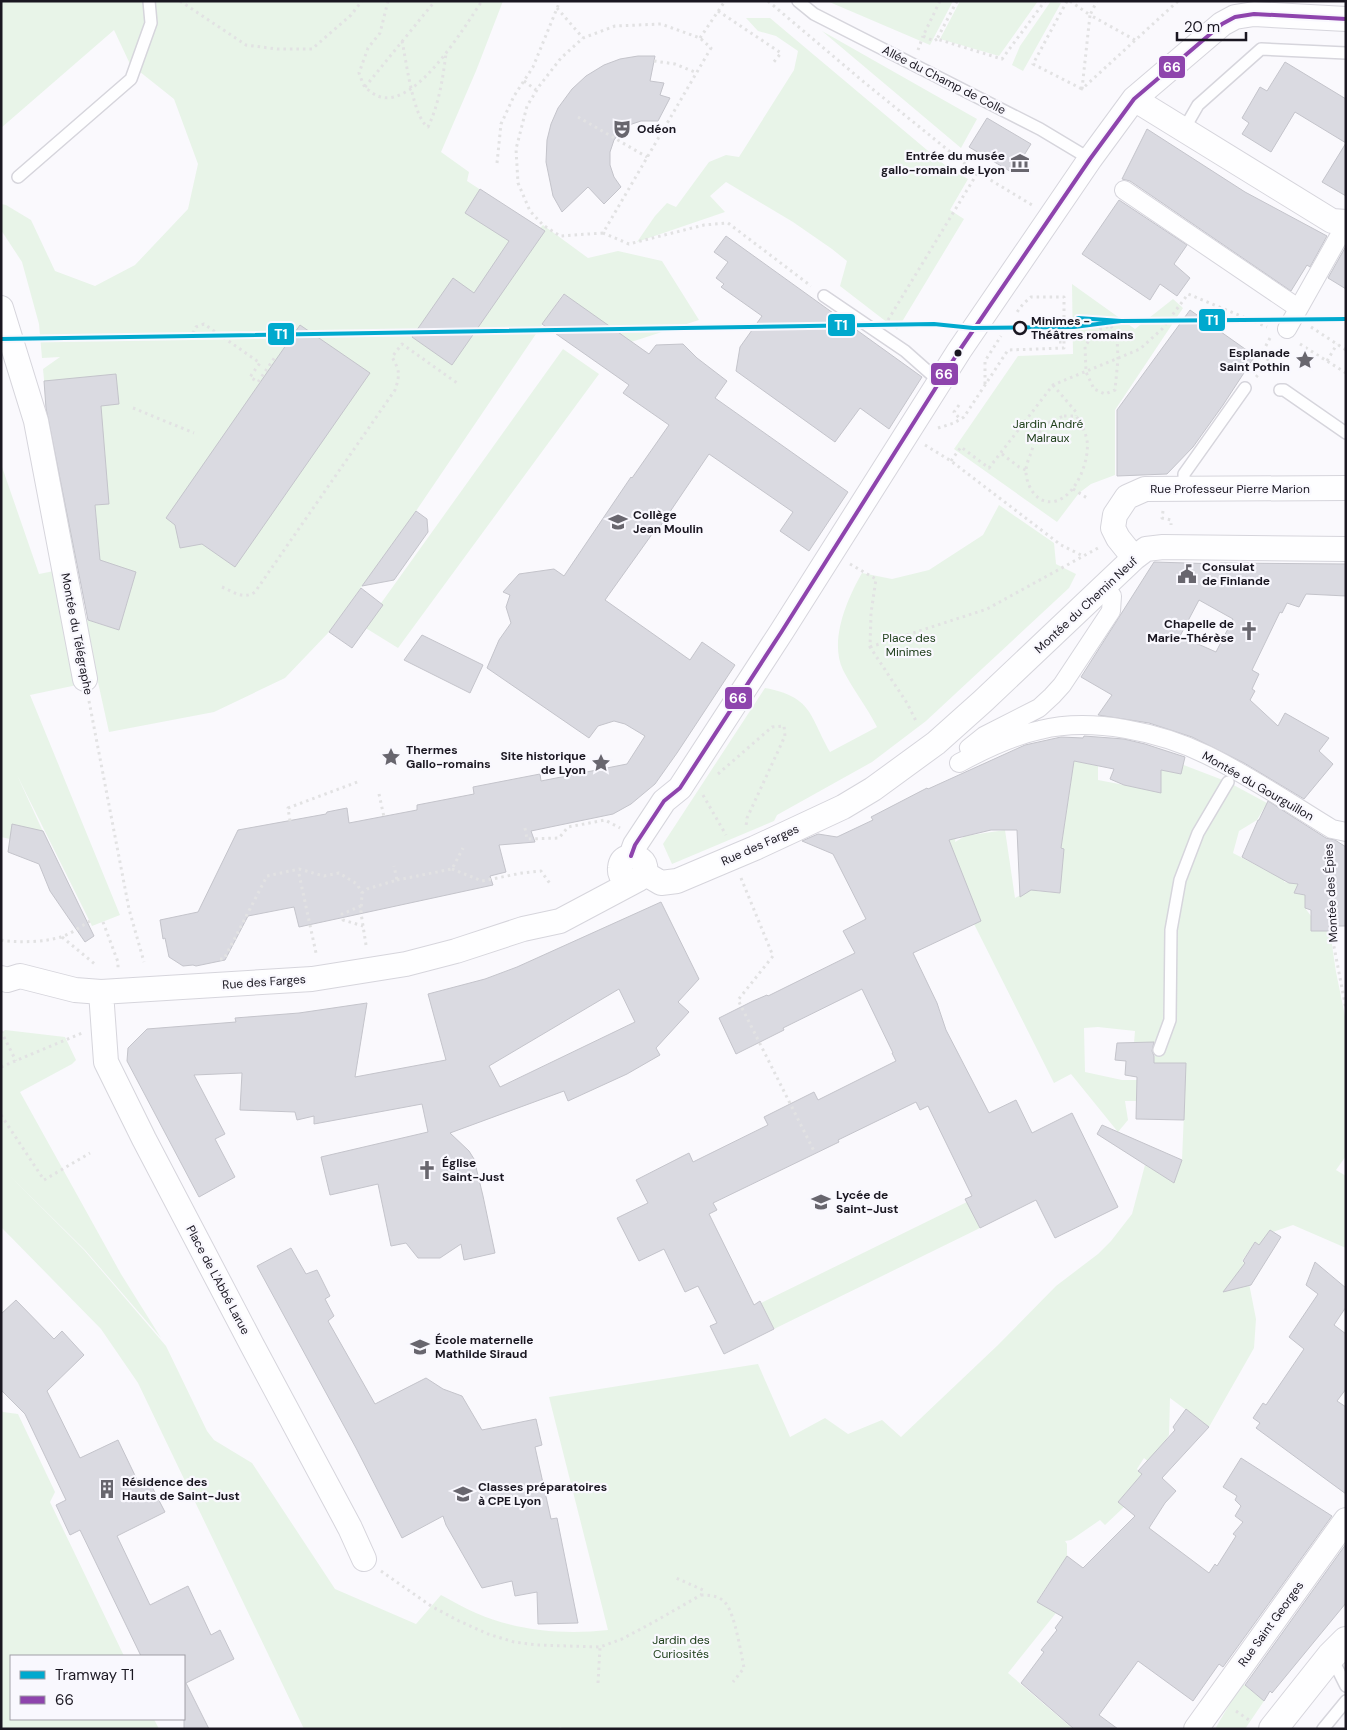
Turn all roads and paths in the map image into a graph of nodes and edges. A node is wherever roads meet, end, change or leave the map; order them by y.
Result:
1 (149, 1) edge
2 (180, 1) edge
3 (362, 1) edge
4 (388, 1) edge
5 (435, 1) edge
6 (482, 1) edge
7 (560, 1) edge
8 (725, 1) edge
9 (768, 1) edge
10 (798, 1) edge
11 (940, 1) edge
12 (957, 1) edge
13 (1045, 1) edge
14 (1068, 1) edge
15 (1098, 1) edge
16 (1178, 1) edge
17 (557, 8) junction
18 (1252, 8) edge
19 (718, 11) junction
20 (1090, 15) junction
21 (1346, 19) edge
22 (923, 36) junction
23 (583, 38) junction
24 (700, 38) junction
25 (937, 39) junction
26 (1135, 40) junction
27 (402, 42) junction
28 (447, 51) junction
29 (1346, 53) edge
30 (916, 55) dead end
31 (654, 61) dead end
32 (773, 63) dead end
33 (697, 73) junction
34 (524, 81) junction
35 (365, 87) junction
36 (1082, 88) junction
37 (411, 90) junction
38 (536, 90) junction
39 (1134, 99) junction
40 (578, 117) dead end
41 (1183, 131) junction
42 (648, 157) junction
43 (1090, 159) junction
44 (498, 163) dead end
45 (978, 172) junction
46 (18, 177) dead end
47 (1124, 190) dead end
48 (1010, 191) dead end
49 (1346, 223) edge
50 (603, 233) junction
51 (824, 296) joint
52 (1, 308) edge
53 (1018, 312) dead end
54 (1292, 319) junction
55 (880, 334) junction
56 (1001, 336) dead end
57 (190, 339) dead end
58 (1059, 342) dead end
59 (1064, 342) junction
60 (1337, 344) junction
61 (1346, 350) edge
62 (275, 357) dead end
63 (1118, 359) junction
64 (1327, 361) junction
65 (1086, 372) junction
66 (1346, 373) edge
67 (1292, 376) dead end
68 (940, 382) junction
69 (458, 383) dead end
70 (985, 384) junction
71 (1053, 385) junction
72 (1245, 388) dead end
73 (1280, 390) dead end
74 (959, 405) dead end
75 (132, 408) dead end
76 (1076, 416) junction
77 (960, 419) junction
78 (934, 429) dead end
79 (194, 433) dead end
80 (1346, 433) edge
81 (914, 438) junction
82 (1002, 453) junction
83 (951, 461) junction
84 (1026, 470) junction
85 (1346, 488) edge
86 (1073, 489) junction
87 (1184, 489) junction
88 (1087, 498) dead end
89 (1102, 546) dead end
90 (1346, 550) edge
91 (1084, 556) junction
92 (1134, 558) junction
93 (844, 560) dead end
94 (222, 587) dead end
95 (1104, 587) junction
96 (870, 647) junction
97 (85, 679) joint
98 (917, 723) dead end
99 (711, 770) dead end
100 (360, 781) dead end
101 (1228, 782) dead end
102 (873, 789) joint
103 (379, 794) dead end
104 (704, 796) dead end
105 (384, 816) dead end
106 (290, 821) dead end
107 (524, 828) dead end
108 (746, 828) dead end
109 (623, 830) dead end
110 (1346, 832) edge
111 (728, 838) dead end
112 (1329, 846) dead end
113 (463, 848) dead end
114 (394, 866) dead end
115 (452, 869) junction
116 (635, 869) junction
117 (738, 871) dead end
118 (299, 874) dead end
119 (397, 880) junction
120 (551, 885) dead end
121 (362, 893) junction
122 (361, 906) junction
123 (90, 922) dead end
124 (103, 922) dead end
125 (362, 926) junction
126 (62, 937) junction
127 (1, 940) edge
128 (366, 945) dead end
129 (316, 953) dead end
130 (215, 960) dead end
131 (144, 962) dead end
132 (96, 965) dead end
133 (118, 971) dead end
134 (1, 978) edge
135 (101, 992) junction
136 (1346, 1009) edge
137 (81, 1028) dead end
138 (1, 1031) edge
139 (1159, 1050) dead end
140 (16, 1061) junction
141 (1, 1067) edge
142 (1, 1114) edge
143 (90, 1153) dead end
144 (815, 1153) dead end
145 (1346, 1520) edge
146 (364, 1559) joint
147 (676, 1578) dead end
148 (701, 1595) junction
149 (600, 1647) junction
150 (1338, 1649) edge
151 (733, 1682) dead end
152 (598, 1683) dead end
153 (1346, 1686) edge
154 (1346, 1702) edge
155 (1229, 1706) dead end
156 (1261, 1725) edge
157 (1196, 1729) edge
158 (1323, 1729) edge

1 - 46 lane
2 - 3 path
4 - 35 path
5 - 27 path
6 - 28 path
7 - 17 path
8 - 19 path
9 - 45 path
10 - 43 lane, Allée du Champ de Colle
11 - 22 path
12 - 25 path
13 - 25 path
14 - 20 path
14 - 36 path
15 - 20 path
16 - 26 path
17 - 23 path
17 - 34 path
18 - 21 street
18 - 39 street
19 - 24 path
19 - 32 path
20 - 26 path
20 - 36 path
22 - 25 path
22 - 30 path
23 - 24 path
23 - 38 path
24 - 33 path
26 - 36 path
27 - 35 path
27 - 37 path
28 - 37 path
28 - 37 path
29 - 41 lane
31 - 33 path
33 - 42 path
34 - 38 path
34 - 44 path
35 - 37 path
38 - 50 path
39 - 41 street
39 - 43 street
40 - 42 path
41 - 49 street
42 - 50 path
43 - 68 street
45 - 48 path
45 - 55 path
47 - 54 street
49 - 54 street
50 - 51 path
51 - 55 lane
52 - 97 street, Montée du Télégraphe
53 - 59 path
54 - 60 path
54 - 64 path
55 - 68 lane
56 - 70 path
57 - 62 path
58 - 59 path
59 - 70 path
60 - 61 path
60 - 64 path
63 - 65 path
63 - 65 path
63 - 65 path
63 - 67 path
64 - 66 path
65 - 71 path
68 - 81 street
69 - 94 path
70 - 77 path
71 - 76 path
71 - 82 path
72 - 87 lane
73 - 80 lane
74 - 77 path
75 - 79 path
76 - 84 path
76 - 86 path
77 - 78 path
81 - 83 path
81 - 116 street
82 - 83 path
82 - 84 path
83 - 91 path
84 - 86 path
85 - 87 street, Rue Professeur Pierre Marion
86 - 88 path
87 - 92 street, Rue Professeur Pierre Marion
89 - 91 path
90 - 92 street, Montée du Chemin Neuf
91 - 96 path
92 - 95 street, Montée du Chemin Neuf
93 - 96 path
95 - 102 street, Montée du Chemin Neuf
95 - 110 street, Montée du Gourguillon
96 - 98 path
97 - 131 path, Montée du Télégraphe
99 - 108 path
100 - 106 path
101 - 139 lane
102 - 116 street, Rue des Farges
103 - 105 path
104 - 111 path
107 - 109 path
112 - 136 path, Montée des Épies
113 - 115 path
114 - 119 path
115 - 119 path
115 - 120 path
116 - 135 street, Rue des Farges
117 - 144 path
118 - 129 path
119 - 121 path
121 - 122 path
121 - 130 path
122 - 125 path
122 - 125 path
123 - 126 path
124 - 133 path
125 - 128 path
126 - 127 path
126 - 132 path
134 - 135 street, Rue des Farges
135 - 146 street, Place de L'Abbé Larue
137 - 140 path
138 - 140 path
140 - 141 path
142 - 143 path
145 - 157 street, Rue Saint Georges
146 - 149 path
147 - 148 path
148 - 149 path
148 - 151 path
149 - 152 path
150 - 153 lane
150 - 156 main road
154 - 158 lane
155 - 156 path

